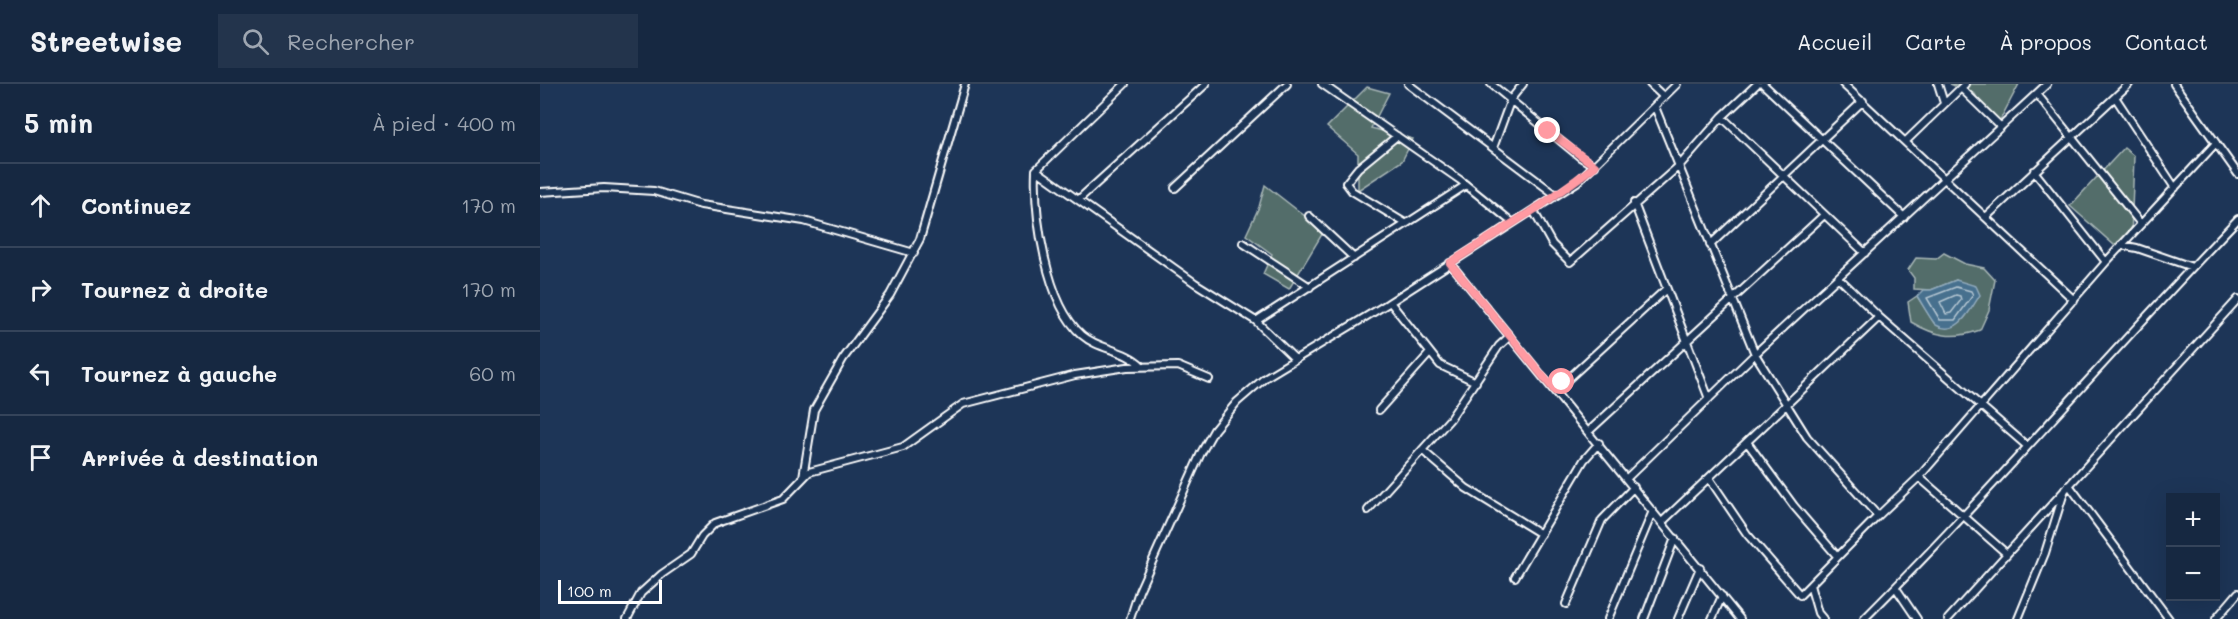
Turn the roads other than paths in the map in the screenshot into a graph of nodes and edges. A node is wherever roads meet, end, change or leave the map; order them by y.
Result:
1 (965, 84) edge
2 (1125, 84) edge
3 (1206, 84) edge
4 (1287, 84) edge
5 (1322, 84) edge
6 (1408, 84) edge
7 (1491, 84) edge
8 (1523, 84) edge
9 (1650, 84) edge
10 (1677, 84) edge
11 (1757, 84) edge
12 (1763, 84) edge
13 (1843, 84) edge
14 (1938, 84) edge
15 (2047, 84) edge
16 (2129, 84) edge
17 (2174, 84) edge
18 (1963, 86) edge
19 (2037, 94) junction
20 (1664, 97) junction
21 (2115, 97) junction
22 (1511, 99) junction
23 (1863, 101) junction
24 (1944, 103) junction
25 (1655, 107) junction
26 (1722, 117) junction
27 (2001, 127) junction
28 (1397, 136) junction
29 (2072, 137) junction
30 (1822, 141) junction
31 (1906, 141) junction
32 (2216, 143) junction
33 (1494, 148) junction
34 (1680, 165) junction
35 (1595, 166) junction
36 (1036, 171) junction
37 (2034, 171) junction
38 (2238, 174) edge
39 (1784, 176) junction
40 (1946, 178) junction
41 (1466, 185) junction
42 (1175, 188) dead end
43 (2175, 188) junction
44 (540, 192) edge
45 (1556, 195) junction
46 (1078, 200) junction
47 (1634, 203) junction
48 (1533, 210) junction
49 (1824, 215) junction
50 (1309, 216) dead end
51 (1904, 217) junction
52 (1986, 217) junction
53 (2238, 219) edge
54 (1405, 223) junction
55 (1513, 223) junction
56 (2141, 224) junction
57 (1243, 243) dead end
58 (1710, 245) junction
59 (2121, 245) junction
60 (914, 253) junction
61 (1865, 253) junction
62 (1354, 258) junction
63 (2106, 262) junction
64 (1450, 263) junction
65 (2192, 267) junction
66 (1839, 278) junction
67 (1310, 287) junction
68 (1665, 290) junction
69 (1731, 299) junction
70 (2238, 299) edge
71 (2074, 300) junction
72 (1390, 303) junction
73 (1878, 317) junction
74 (1256, 321) junction
75 (1510, 336) junction
76 (1686, 342) junction
77 (1429, 354) junction
78 (1755, 354) junction
79 (1295, 359) junction
80 (1142, 366) junction
81 (1209, 379) dead end
82 (1476, 382) junction
83 (1555, 391) junction
84 (1708, 399) junction
85 (1786, 405) junction
86 (1979, 405) junction
87 (1379, 410) dead end
88 (1589, 431) junction
89 (1747, 442) junction
90 (1599, 443) junction
91 (2027, 446) junction
92 (1422, 450) junction
93 (803, 477) junction
94 (1919, 477) junction
95 (1628, 478) junction
96 (1709, 478) junction
97 (1634, 487) junction
98 (2067, 487) junction
99 (1368, 510) dead end
100 (1653, 511) junction
101 (1878, 516) junction
102 (1963, 518) junction
103 (1662, 522) junction
104 (1541, 534) junction
105 (1675, 537) junction
106 (2007, 554) junction
107 (1837, 556) junction
108 (1700, 568) junction
109 (1515, 577) dead end
110 (1810, 585) junction
111 (1896, 588) junction
112 (2238, 593) edge
113 (1722, 596) junction
114 (1566, 604) dead end
115 (627, 619) edge
116 (1130, 619) edge
117 (1608, 619) edge
118 (1644, 619) edge
119 (1678, 619) edge
120 (1712, 619) edge
121 (1740, 619) edge
122 (1823, 619) edge
123 (1864, 619) edge
124 (1917, 619) edge
125 (1948, 619) edge
126 (2018, 619) edge
127 (2169, 619) edge
128 (2217, 619) edge

1 - 60 street
2 - 36 street
3 - 46 street
4 - 42 street
5 - 28 street
6 - 33 street
7 - 22 street
8 - 22 street
9 - 20 street
10 - 20 street
11 - 26 street
12 - 30 street
13 - 23 street
14 - 24 street
15 - 19 street
16 - 21 street
17 - 32 street
18 - 24 street
18 - 27 street
19 - 27 street
19 - 29 street
20 - 25 street
21 - 29 street
21 - 43 street
22 - 33 street
22 - 35 street
23 - 30 street
23 - 31 street
24 - 31 street
25 - 34 street
25 - 35 street
26 - 34 street
26 - 39 street
27 - 40 street
28 - 41 street
28 - 54 street
29 - 37 street
29 - 56 street
30 - 39 street
30 - 51 street
31 - 40 street
32 - 38 street
32 - 43 street
33 - 45 street
34 - 47 street
34 - 58 street
35 - 45 street
36 - 46 street
36 - 80 street
37 - 52 street
37 - 63 street
39 - 49 street
39 - 58 street
40 - 51 street
40 - 52 street
41 - 54 street
41 - 55 street
43 - 56 street
44 - 60 street
45 - 48 street
46 - 74 street
47 - 48 street
47 - 68 street
48 - 55 street
49 - 61 street
49 - 69 street
50 - 62 street
51 - 61 street
52 - 71 street
53 - 65 street
54 - 62 street
55 - 64 street
56 - 59 street
57 - 67 street
58 - 69 street
59 - 63 street
59 - 65 street
60 - 93 street
61 - 66 street
62 - 67 street
63 - 71 street
64 - 72 street
64 - 75 street
65 - 91 street
66 - 73 street
66 - 78 street
67 - 74 street
68 - 76 street
68 - 83 street
69 - 76 street
69 - 78 street
70 - 98 street
71 - 86 street
72 - 77 street
72 - 79 street
73 - 85 street
73 - 86 street
74 - 79 street
75 - 82 street
75 - 83 street
76 - 84 street
76 - 88 street
77 - 82 street
77 - 87 street
78 - 84 street
78 - 85 street
79 - 116 street
80 - 81 street
80 - 93 street
82 - 92 street
83 - 88 street
84 - 95 street
85 - 89 street
85 - 101 street
86 - 91 street
86 - 94 street
88 - 90 street
89 - 96 street
89 - 107 street
90 - 95 street
90 - 104 street
91 - 102 street
92 - 99 street
92 - 104 street
93 - 115 street
94 - 101 street
94 - 102 street
95 - 97 street
96 - 103 street
96 - 110 street
97 - 100 street
97 - 114 street
98 - 106 street
98 - 126 street
98 - 127 street
100 - 103 street
100 - 117 street
101 - 107 street
102 - 106 street
102 - 111 street
103 - 105 street
104 - 109 street
105 - 108 street
105 - 118 street
106 - 125 street
107 - 110 street
108 - 113 street
108 - 119 street
110 - 122 street
111 - 123 street
111 - 124 street
112 - 128 street
113 - 120 street
113 - 121 street

